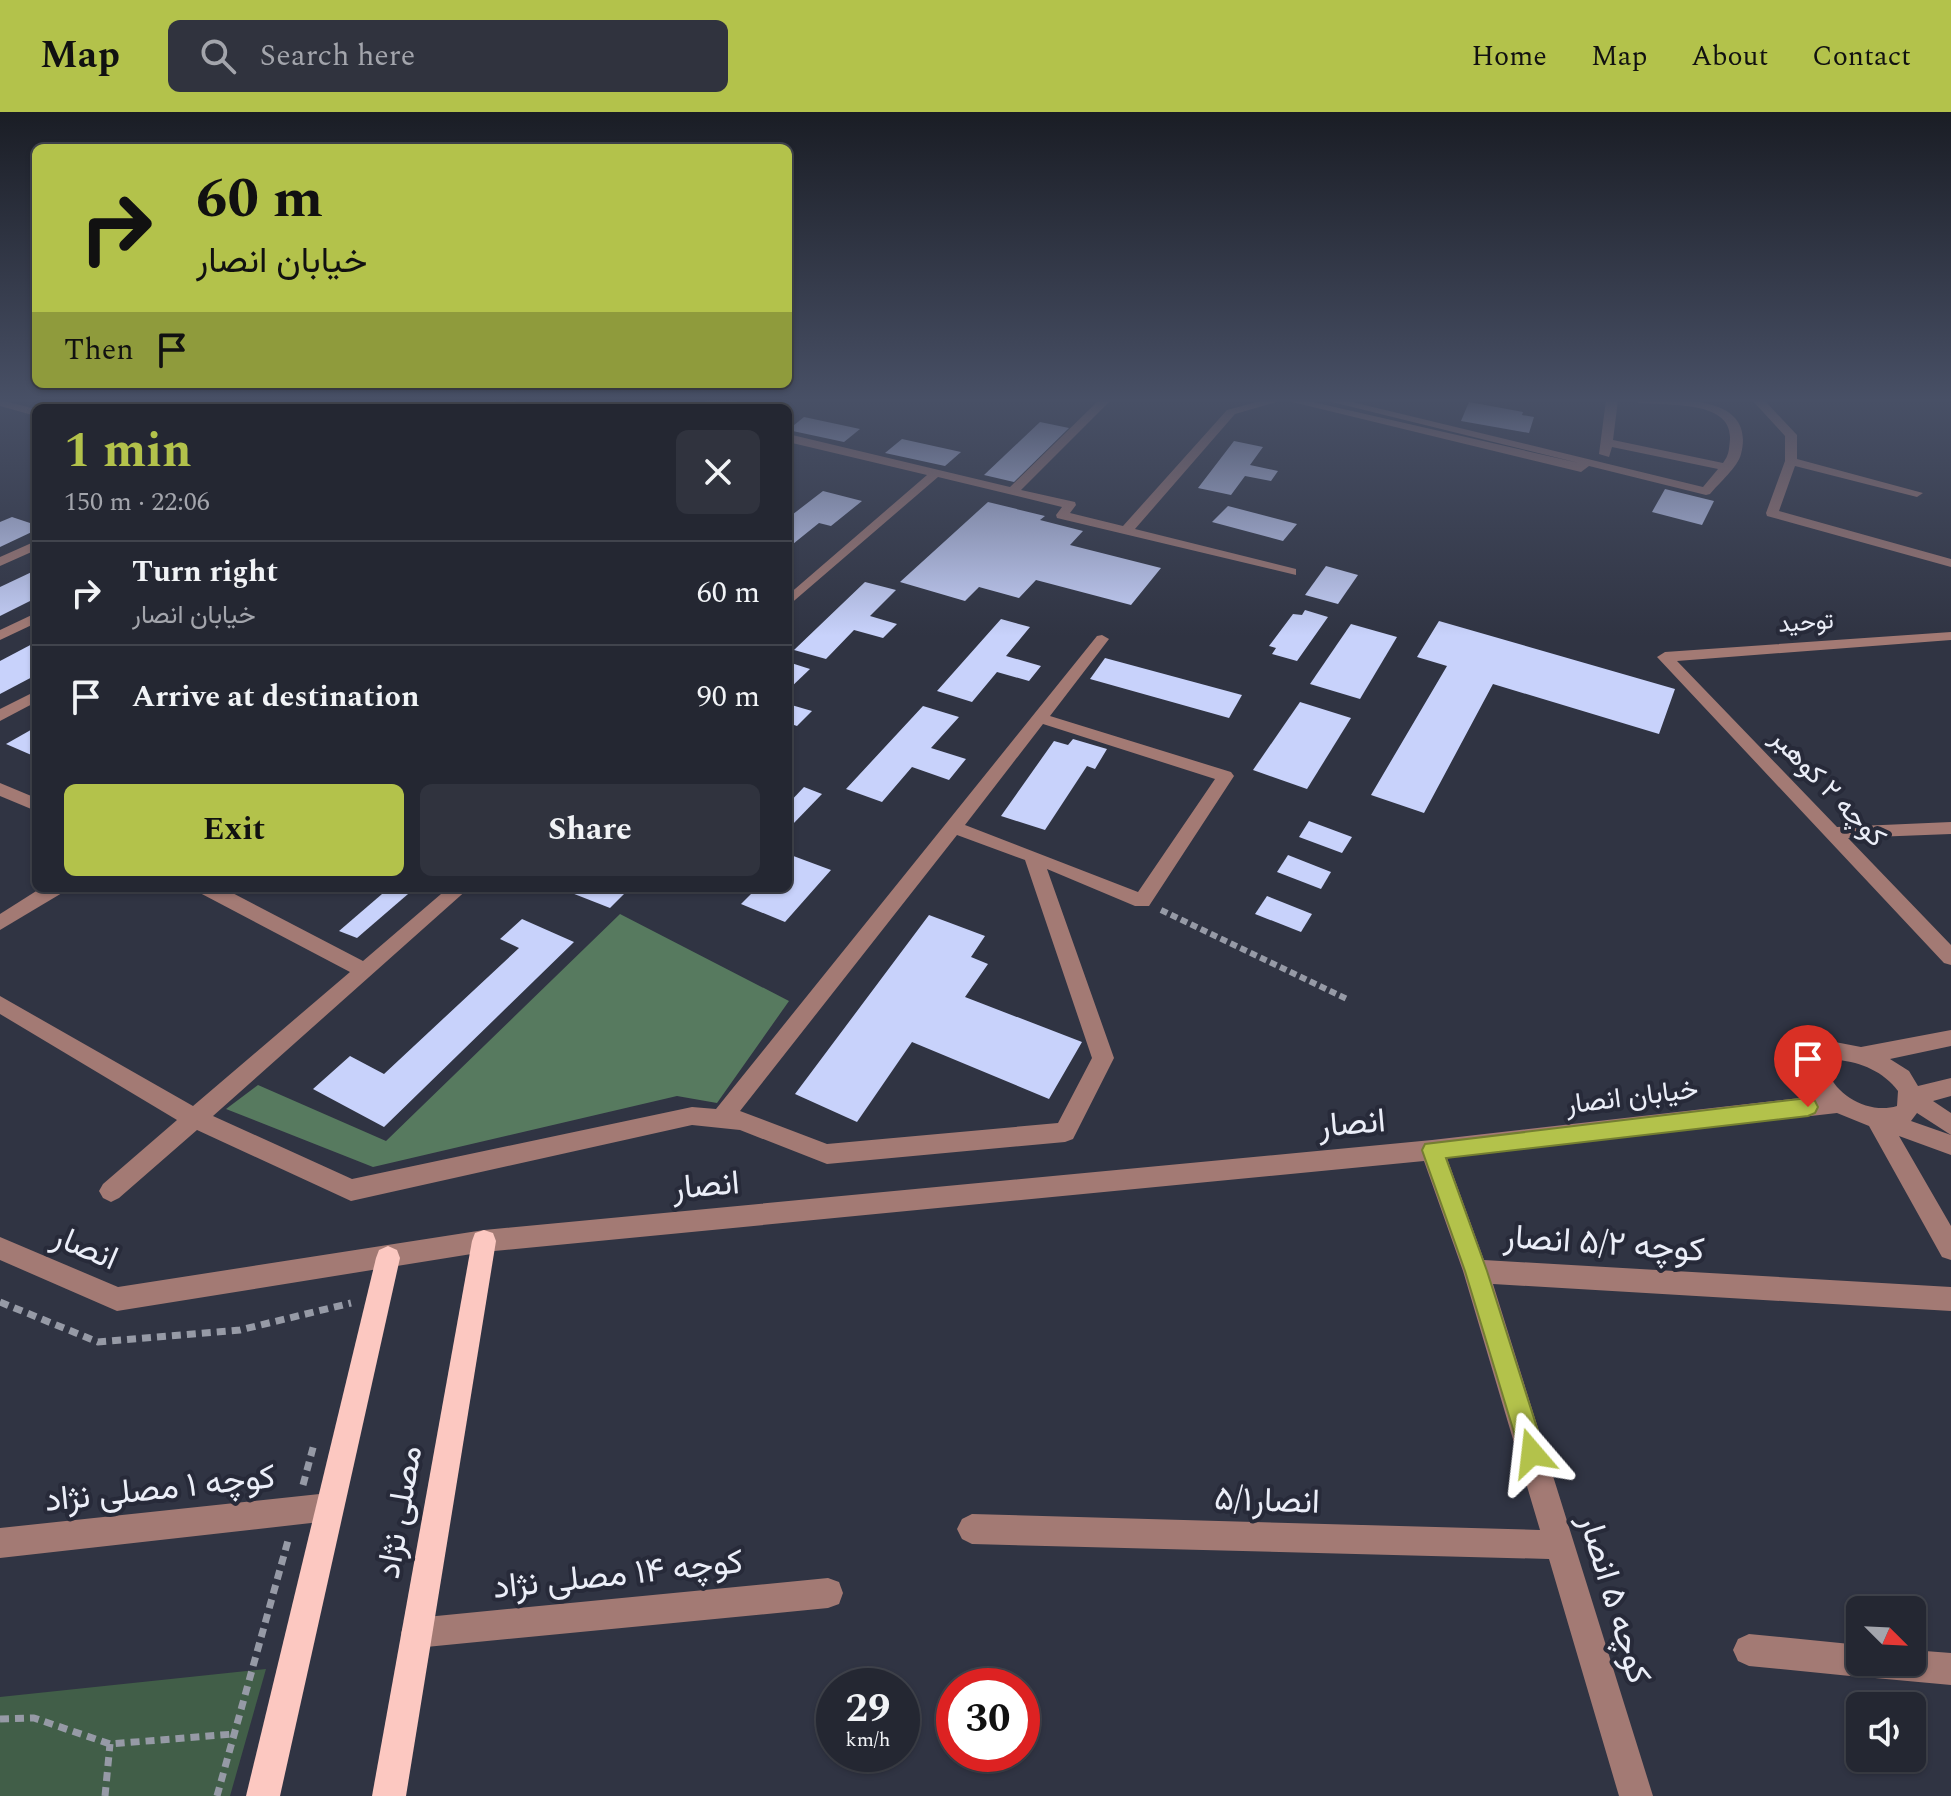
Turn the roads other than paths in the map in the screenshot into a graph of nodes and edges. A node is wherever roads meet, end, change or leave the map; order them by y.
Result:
1 (930, 479) edge
2 (958, 479) edge
3 (1026, 479) edge
4 (1172, 479) edge
5 (1655, 479) edge
6 (1716, 479) edge
7 (1785, 479) edge
8 (1860, 479) edge
9 (1012, 492) junction
10 (1917, 493) dead end
11 (1125, 532) junction
12 (32, 547) edge
13 (0, 562) edge
14 (1951, 563) edge
15 (1291, 572) dead end
16 (792, 599) edge
17 (32, 619) edge
18 (0, 636) edge
19 (1951, 636) edge
20 (1102, 639) dead end
21 (1665, 657) joint
22 (32, 698) edge
23 (0, 716) edge
24 (1039, 718) junction
25 (0, 789) edge
26 (32, 800) edge
27 (953, 827) junction
28 (1951, 828) edge
29 (1832, 833) junction
30 (1033, 856) junction
31 (49, 892) edge
32 (215, 892) edge
33 (455, 892) edge
34 (0, 923) edge
35 (1951, 958) edge
36 (365, 971) junction
37 (0, 1004) edge
38 (1951, 1038) edge
39 (1864, 1055) junction
40 (1951, 1087) edge
41 (1911, 1097) junction
42 (1839, 1103) junction
43 (194, 1118) junction
44 (721, 1119) junction
45 (1877, 1119) junction
46 (1951, 1125) edge
47 (1951, 1145) edge
48 (1432, 1150) junction
49 (111, 1191) dead end
50 (484, 1241) junction
51 (0, 1248) edge
52 (1951, 1249) edge
53 (388, 1258) junction
54 (1476, 1271) junction
55 (1951, 1299) edge
56 (329, 1507) junction
57 (972, 1529) dead end
58 (0, 1543) edge
59 (1560, 1545) junction
60 (828, 1593) dead end
61 (416, 1633) junction
62 (1749, 1650) dead end
63 (1846, 1660) edge
64 (1926, 1667) edge
65 (1951, 1669) edge
66 (263, 1796) edge
67 (389, 1796) edge
68 (1636, 1796) edge

1 - 16 street
2 - 9 street
3 - 9 street
4 - 11 street
5 - 6 street
7 - 14 street
8 - 10 street
9 - 11 street
11 - 15 street
12 - 13 street
17 - 18 street
19 - 21 street, توحید
20 - 24 street
21 - 29 street, کوچه ۲ کوهبر
22 - 23 street
24 - 27 street
24 - 30 street
25 - 26 street
27 - 30 street
27 - 44 street
28 - 29 street
29 - 35 street, کوچه ۲ کوهبر
30 - 44 street
31 - 34 street
32 - 36 street
33 - 36 street
36 - 43 street
37 - 43 street
38 - 39 street
39 - 41 street
39 - 42 street
40 - 41 street
41 - 45 street
41 - 46 street
42 - 45 street
42 - 48 street, خیابان انصار
43 - 44 street
43 - 49 street
45 - 47 street
45 - 52 street
48 - 50 street, انصار
48 - 54 street, کوچه ۵ انصار
50 - 53 street, انصار
50 - 61 main road, مصلی نژاد
51 - 53 street, انصار
53 - 56 main road
54 - 55 street, کوچه ۵/۲ انصار
54 - 59 street, کوچه ۵ انصار
56 - 58 street, کوچه ۱ مصلی نژاد
56 - 66 main road
57 - 59 street, انصار۵/۱
59 - 68 street, کوچه ۵ انصار
60 - 61 street, کوچه ۱۴ مصلی نژاد
61 - 67 main road, مصلی نژاد
62 - 63 street
64 - 65 street

